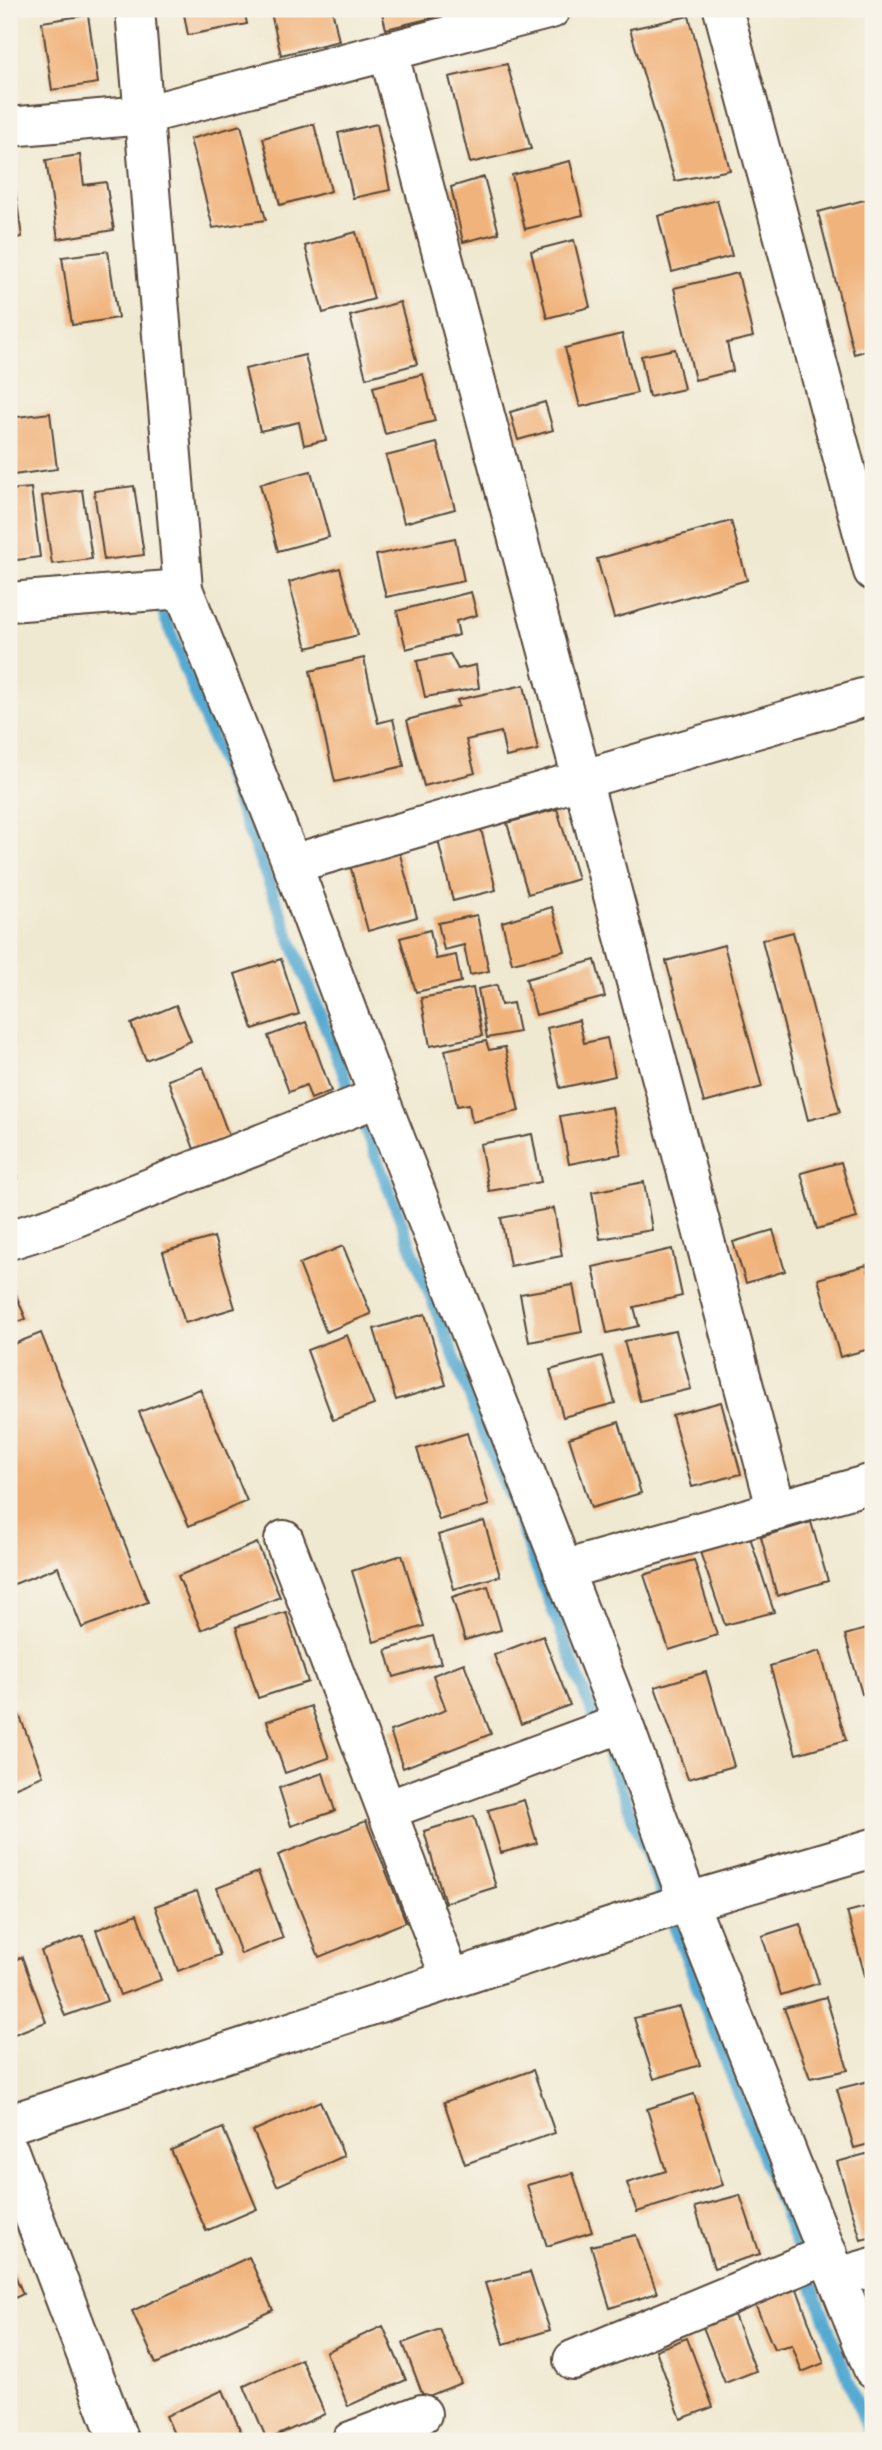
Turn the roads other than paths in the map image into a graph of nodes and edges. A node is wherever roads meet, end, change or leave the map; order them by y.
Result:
1 (135, 9) edge
2 (551, 9) edge
3 (723, 9) edge
4 (388, 51) junction
5 (144, 114) junction
6 (9, 127) edge
7 (873, 571) edge
8 (183, 589) junction
9 (9, 602) edge
10 (873, 695) edge
11 (582, 780) junction
12 (292, 864) junction
13 (379, 1097) junction
14 (9, 1240) edge
15 (873, 1483) edge
16 (777, 1511) junction
17 (284, 1540) dead end
18 (563, 1570) junction
19 (623, 1723) junction
20 (387, 1811) junction
21 (873, 1848) edge
22 (688, 1902) junction
23 (452, 1980) junction
24 (9, 2124) edge
25 (9, 2151) edge
26 (846, 2266) edge
27 (573, 2360) dead end
28 (873, 2369) edge
29 (422, 2414) dead end
30 (119, 2441) edge
31 (351, 2441) edge

1 - 5 street
2 - 4 street
3 - 7 street
4 - 5 street
4 - 11 street
5 - 6 street
5 - 8 street
8 - 9 street
8 - 12 street
10 - 11 street
11 - 12 street
11 - 16 street
12 - 13 street
13 - 14 street
13 - 18 street
15 - 16 street
16 - 18 street
17 - 20 street
18 - 19 street
19 - 20 street
19 - 22 street
20 - 23 street
21 - 22 street
22 - 23 street
22 - 26 street
23 - 24 street
25 - 30 street
26 - 27 street
26 - 28 street
29 - 31 street

